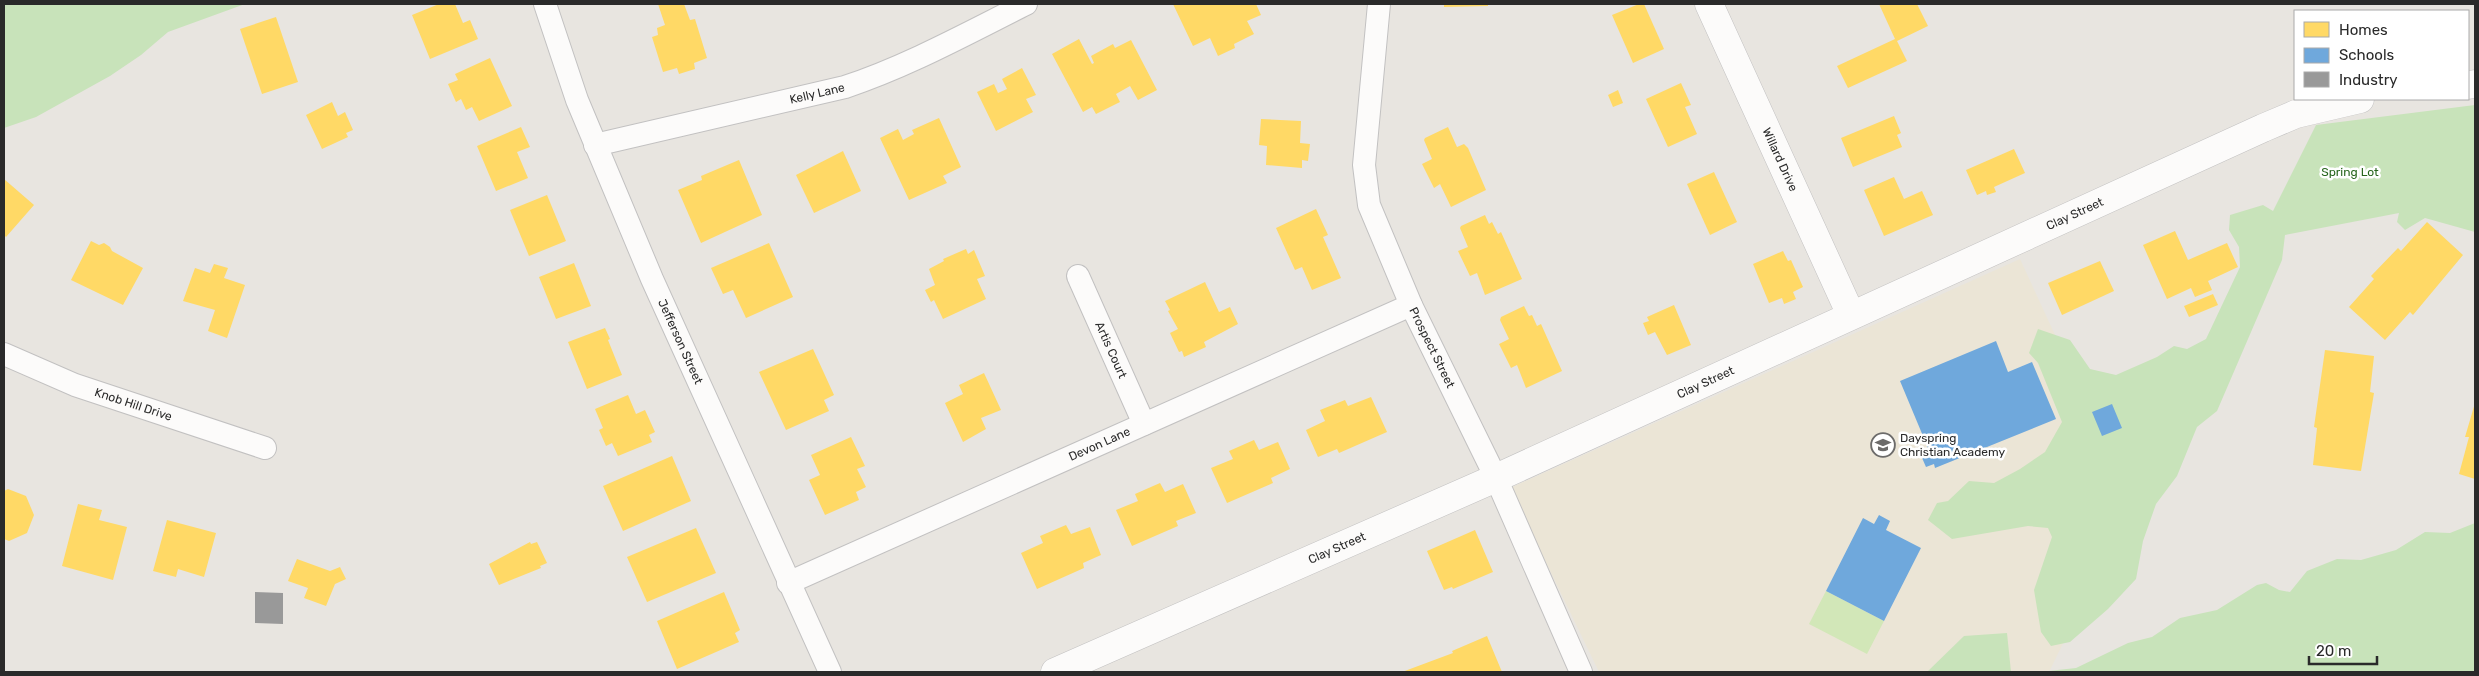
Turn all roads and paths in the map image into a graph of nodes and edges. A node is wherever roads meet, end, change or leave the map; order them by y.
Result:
1 (545, 4) edge
2 (1026, 4) edge
3 (1379, 4) edge
4 (1709, 4) edge
5 (2355, 100) edge
6 (595, 145) junction
7 (1078, 276) dead end
8 (1411, 305) junction
9 (1851, 315) junction
10 (4, 354) edge
11 (1144, 424) junction
12 (265, 448) dead end
13 (1496, 478) junction
14 (788, 583) junction
15 (830, 672) edge
16 (1054, 672) edge
17 (1581, 672) edge

1 - 6 street, Jefferson Street
2 - 6 street, Kelly Lane
3 - 8 street, Prospect Street
4 - 9 street, Willard Drive
5 - 9 street, Clay Street
6 - 14 street, Jefferson Street
7 - 11 street, Artis Court
8 - 11 street, Devon Lane
8 - 13 street, Prospect Street
9 - 13 street, Clay Street
10 - 12 street, Knob Hill Drive
11 - 14 street, Devon Lane
13 - 16 street, Clay Street
13 - 17 street, Prospect Street
14 - 15 street, Jefferson Street

